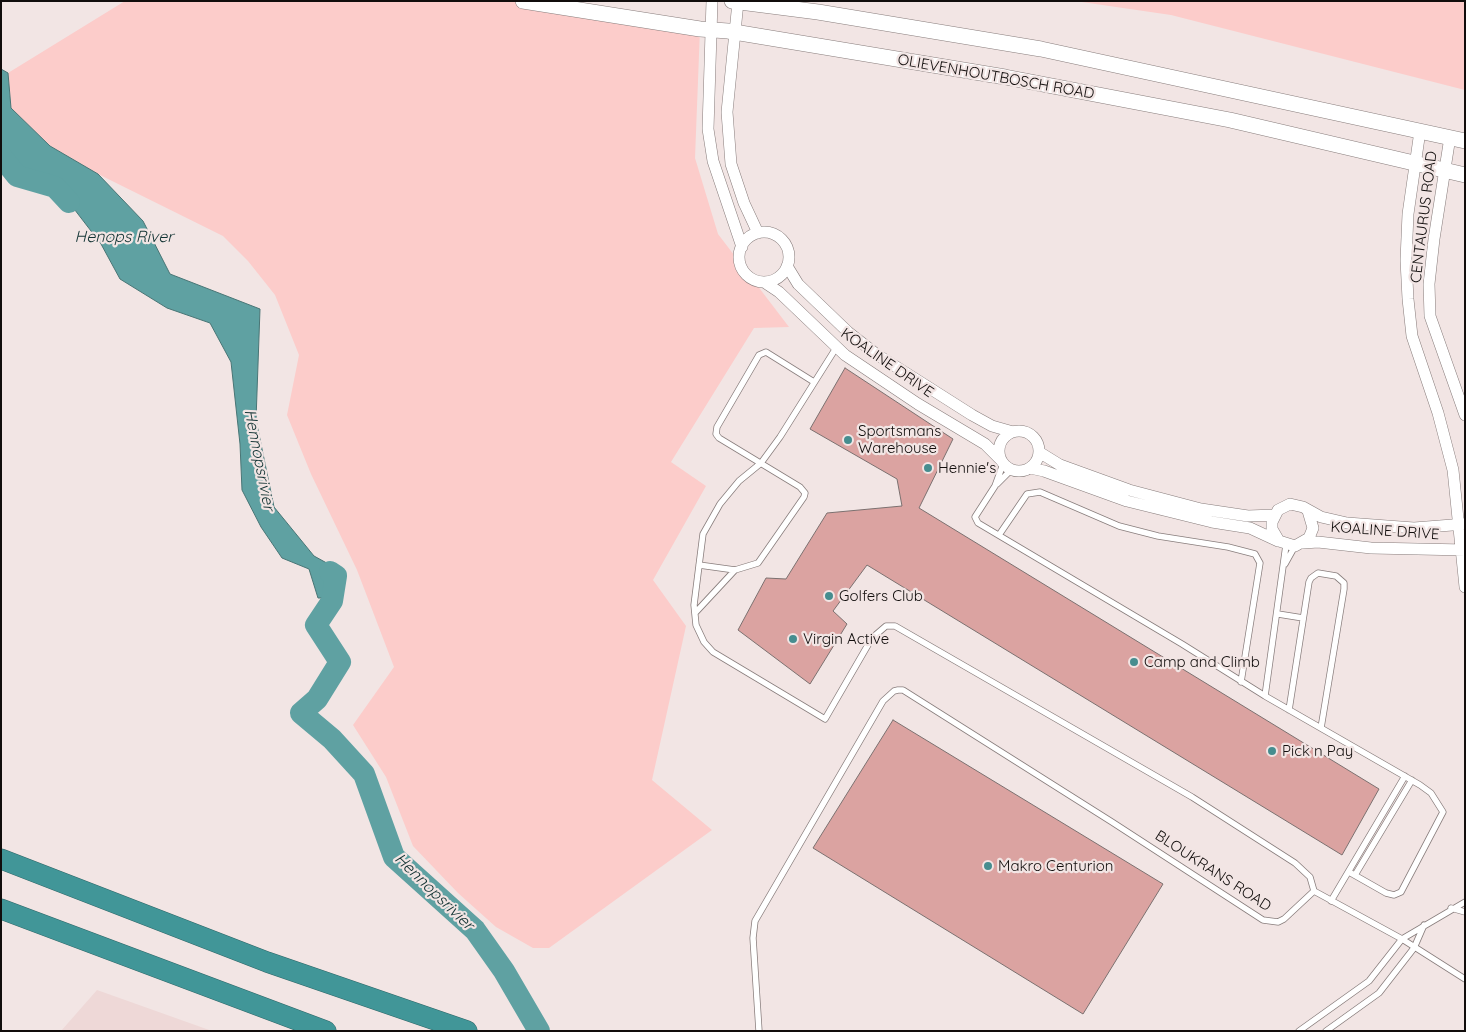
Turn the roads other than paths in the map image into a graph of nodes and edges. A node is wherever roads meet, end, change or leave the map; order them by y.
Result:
1 (523, 1) edge
2 (712, 1) edge
3 (735, 2) edge
4 (710, 29) junction
5 (734, 32) junction
6 (1420, 131) junction
7 (1450, 137) junction
8 (1465, 141) edge
9 (1414, 164) junction
10 (1445, 171) junction
11 (1465, 175) edge
12 (758, 233) junction
13 (742, 247) junction
14 (787, 266) junction
15 (764, 282) junction
16 (848, 332) junction
17 (836, 348) junction
18 (814, 382) junction
19 (1465, 416) edge
20 (1013, 432) junction
21 (1039, 452) junction
22 (761, 462) junction
23 (1005, 464) junction
24 (1030, 468) junction
25 (995, 486) junction
26 (1308, 511) junction
27 (1274, 515) junction
28 (1462, 524) edge
29 (999, 535) junction
30 (1291, 544) junction
31 (1463, 550) edge
32 (699, 565) junction
33 (735, 570) junction
34 (1465, 587) edge
35 (695, 613) junction
36 (1278, 614) junction
37 (1303, 618) junction
38 (1241, 682) junction
39 (1265, 696) junction
40 (1289, 710) junction
41 (1321, 728) junction
42 (1405, 776) junction
43 (1412, 780) junction
44 (1, 860) edge
45 (1349, 872) junction
46 (1355, 875) junction
47 (1314, 891) junction
48 (1331, 901) junction
49 (1465, 902) edge
50 (1452, 908) junction
51 (1, 909) edge
52 (1465, 912) edge
53 (1424, 925) junction
54 (1402, 939) junction
55 (1414, 948) junction
56 (1465, 979) edge
57 (326, 1031) edge
58 (468, 1031) edge
59 (759, 1031) edge
60 (1299, 1031) edge
61 (1326, 1031) edge

1 - 4 main road, OLIEVENHOUTBOSCH ROAD
2 - 4 street, KOALINE DRIVE
3 - 5 street
3 - 6 main road
4 - 5 main road, OLIEVENHOUTBOSCH ROAD
4 - 13 street, KOALINE DRIVE
5 - 9 main road, OLIEVENHOUTBOSCH ROAD
5 - 12 street
6 - 7 main road
6 - 9 street, CENTAURUS ROAD
7 - 8 main road
7 - 10 street, CENTAURUS ROAD
9 - 10 main road, OLIEVENHOUTBOSCH ROAD
9 - 28 street, CENTAURUS ROAD
10 - 11 main road, OLIEVENHOUTBOSCH ROAD
10 - 19 street, CENTAURUS ROAD
12 - 13 street
12 - 14 street, KOALINE DRIVE
13 - 15 street, KOALINE DRIVE
14 - 15 street
14 - 16 street, KOALINE DRIVE
15 - 17 street, KOALINE DRIVE
16 - 17 street
16 - 20 street, KOALINE DRIVE
17 - 18 lane
17 - 23 street, KOALINE DRIVE
18 - 22 lane
18 - 22 lane
20 - 21 street
20 - 23 street
21 - 24 street
21 - 27 street
22 - 32 lane
22 - 33 lane
23 - 24 street
23 - 25 lane
23 - 25 lane
24 - 30 street, KOALINE DRIVE
25 - 29 lane
26 - 27 street
26 - 28 street, KOALINE DRIVE
26 - 30 street
27 - 30 street
28 - 31 street, CENTAURUS ROAD
29 - 38 lane
29 - 38 lane
30 - 31 street, KOALINE DRIVE
30 - 36 lane
31 - 34 street, CENTAURUS ROAD
32 - 33 lane
32 - 35 lane
33 - 35 lane
35 - 47 lane
36 - 37 lane
36 - 39 lane
37 - 40 lane
37 - 41 lane
38 - 39 lane
39 - 40 lane
40 - 41 lane
41 - 42 lane
42 - 43 lane
42 - 45 lane
43 - 46 lane
43 - 46 lane
44 - 58 highway
45 - 46 lane
45 - 48 lane
47 - 48 lane
47 - 59 lane, BLOUKRANS ROAD
48 - 54 lane
49 - 50 lane
50 - 52 lane
50 - 53 lane
51 - 57 highway
53 - 54 lane
53 - 55 lane
54 - 55 lane
54 - 60 lane
55 - 56 lane
55 - 61 lane

